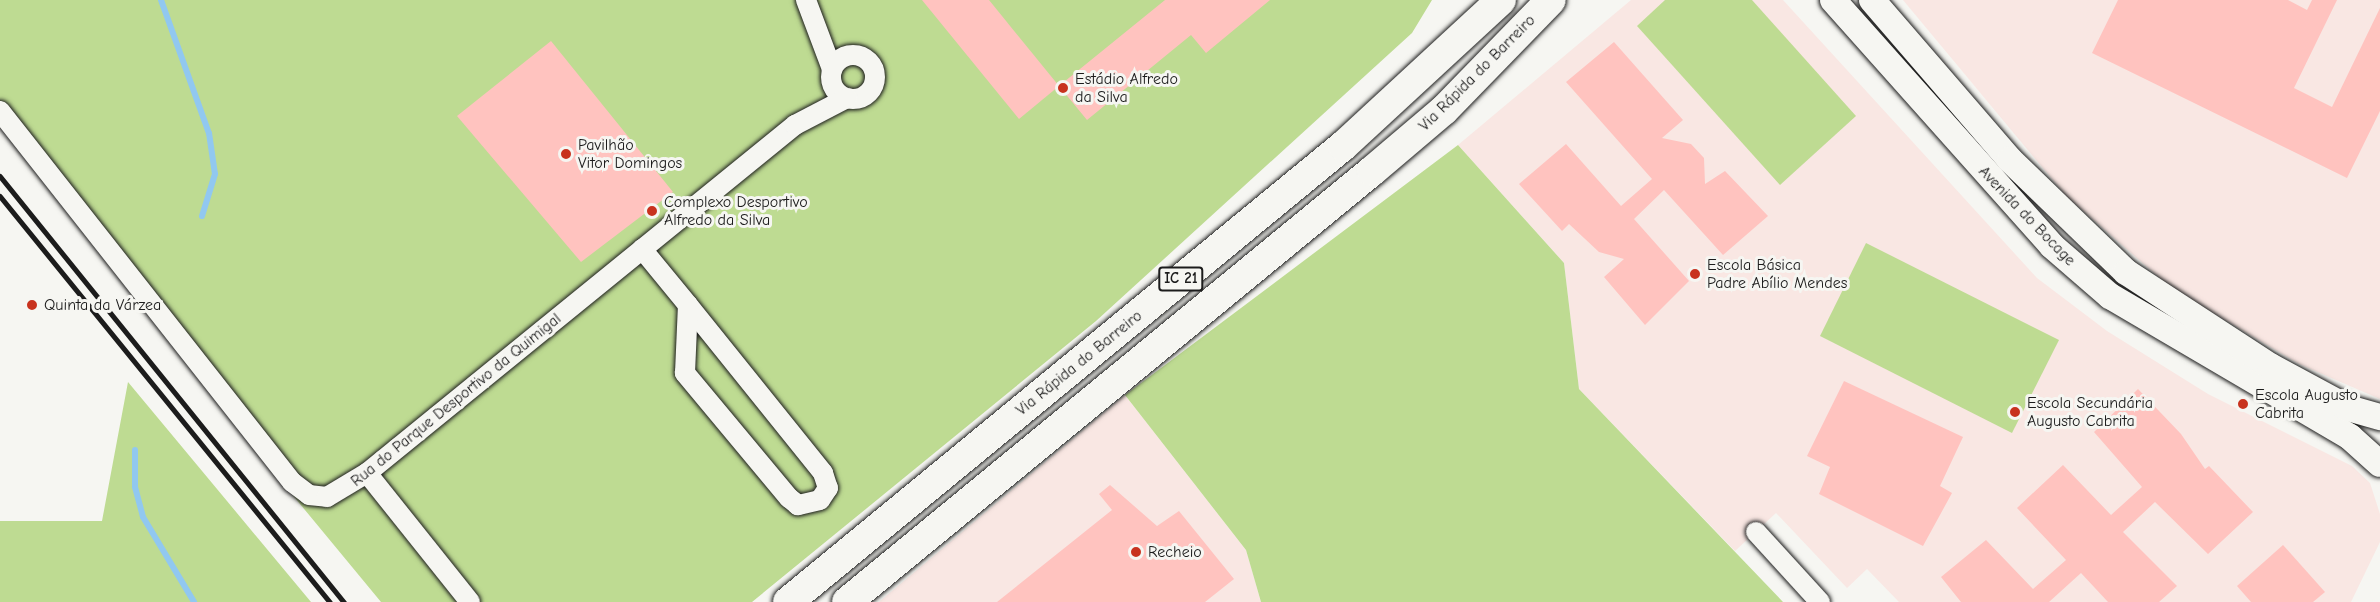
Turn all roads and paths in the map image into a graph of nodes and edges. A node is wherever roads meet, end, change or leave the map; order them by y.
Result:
1 (806, 0) edge
2 (1501, 0) edge
3 (1551, 0) edge
4 (1833, 0) edge
5 (1872, 0) edge
6 (817, 19) junction
7 (856, 55) junction
8 (832, 73) junction
9 (848, 98) junction
10 (0, 111) edge
11 (795, 125) junction
12 (642, 249) junction
13 (688, 305) junction
14 (2380, 417) edge
15 (2380, 464) edge
16 (367, 472) junction
17 (1756, 532) dead end
18 (470, 602) edge
19 (788, 602) edge
20 (847, 602) edge
21 (1820, 602) edge

1 - 6 street
2 - 19 highway, Via Rápida do Barreiro / IC 21
3 - 20 highway, Via Rápida do Barreiro / IC 21
4 - 15 main road, Avenida do Bocage
5 - 14 main road, Avenida do Bocage
6 - 7 street
6 - 8 street
7 - 8 street
7 - 9 street
8 - 9 street
8 - 11 street
9 - 11 street, Rua do Parque Desportivo da Quimigal
10 - 16 street, Rua do Parque Desportivo da Quimigal
11 - 12 street, Rua do Parque Desportivo da Quimigal
12 - 13 street
12 - 16 street, Rua do Parque Desportivo da Quimigal
13 - 13 street
16 - 18 street
17 - 21 street

